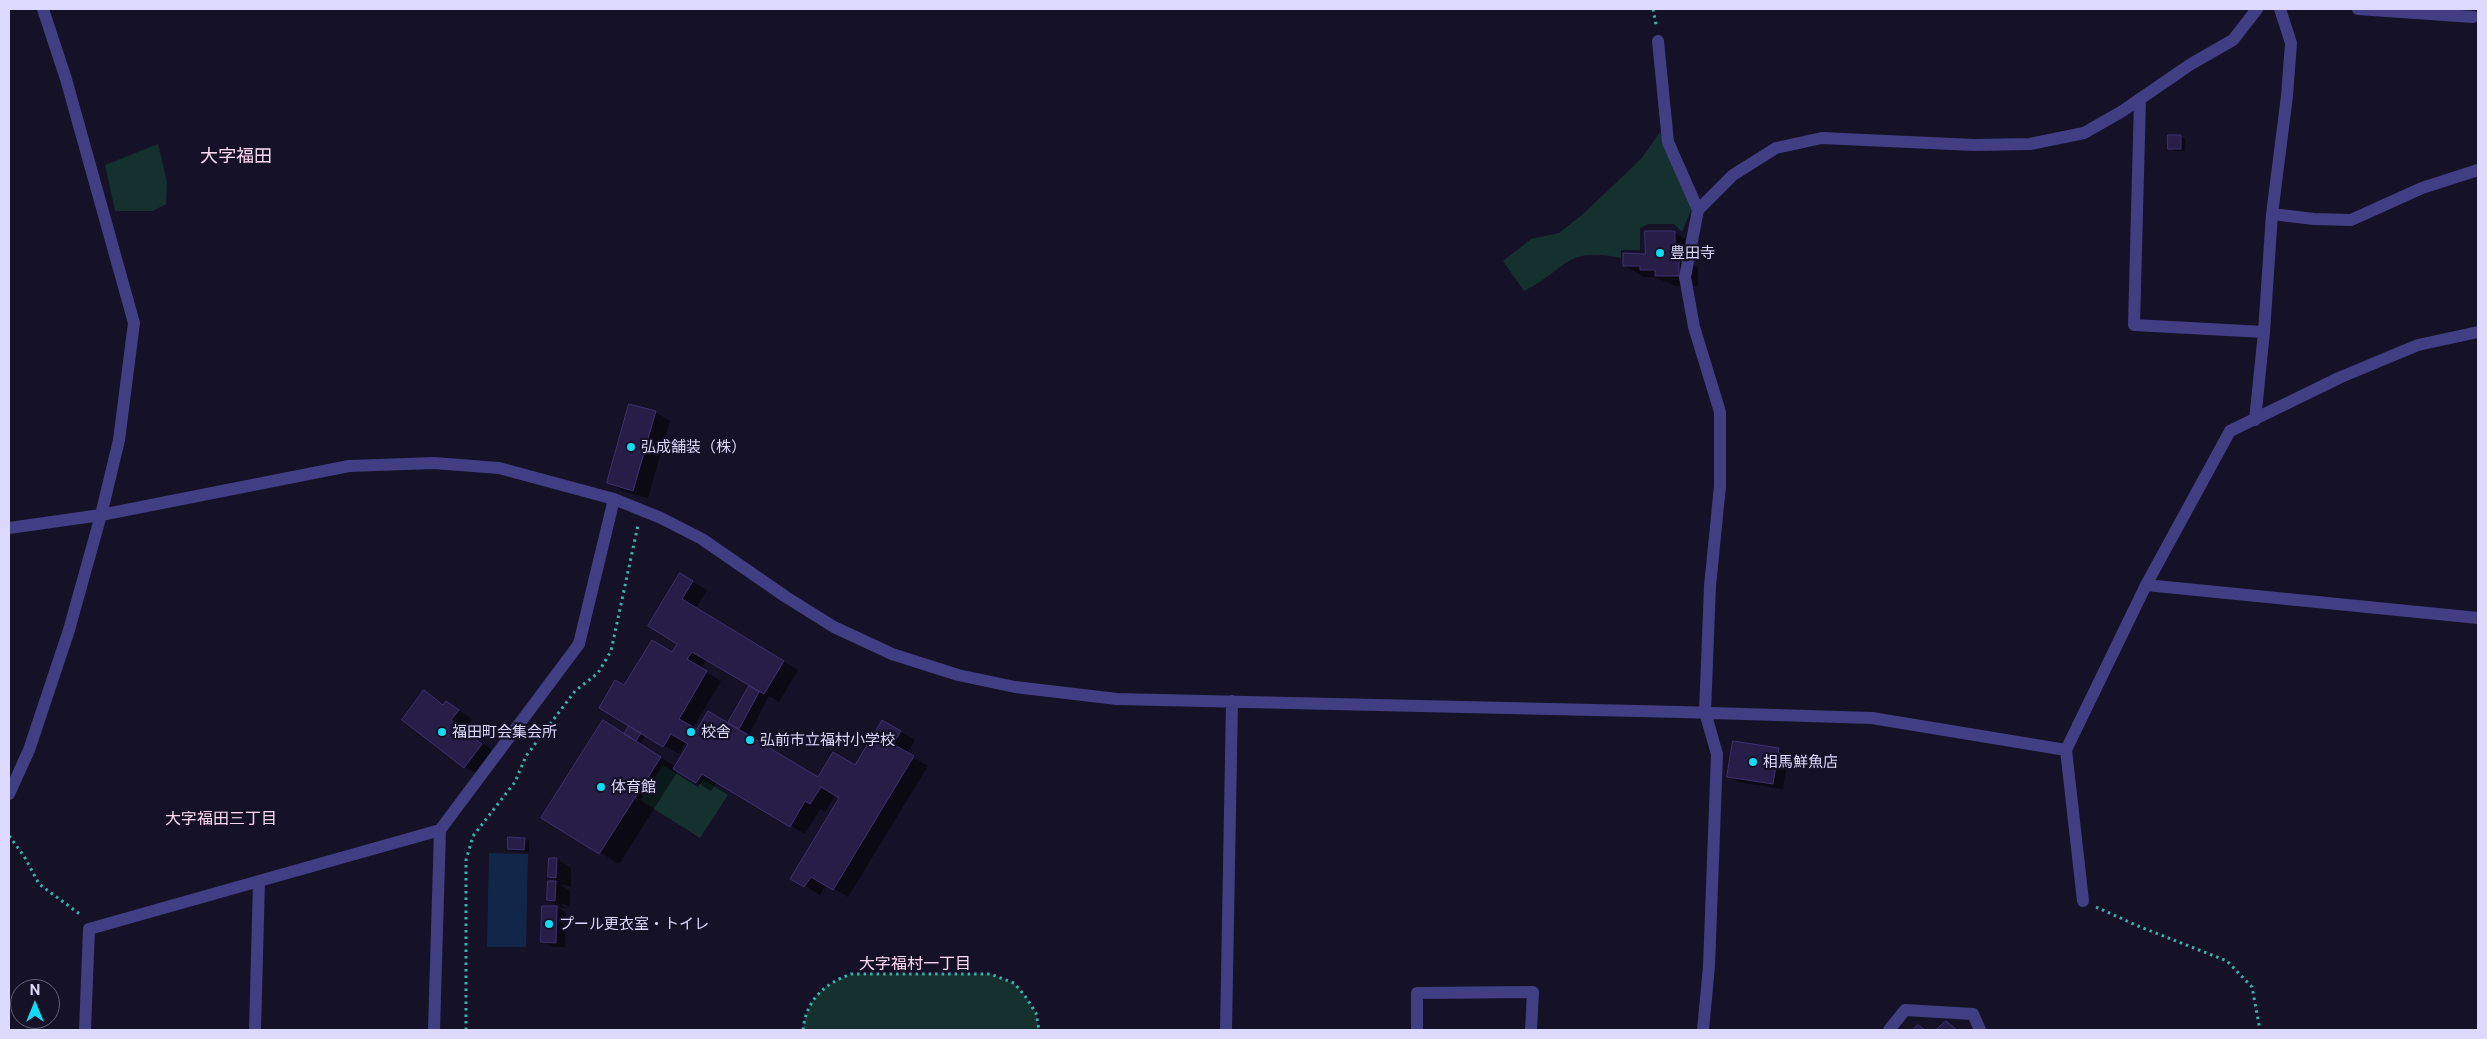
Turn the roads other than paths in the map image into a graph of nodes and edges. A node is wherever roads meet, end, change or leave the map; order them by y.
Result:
1 (43, 9) edge
2 (2257, 9) edge
3 (2280, 9) edge
4 (2358, 9) edge
5 (2472, 17) dead end
6 (1658, 41) dead end
7 (2140, 99) junction
8 (2478, 170) edge
9 (1698, 210) junction
10 (2272, 214) junction
11 (2264, 332) junction
12 (2478, 332) edge
13 (2255, 420) junction
14 (614, 499) junction
15 (101, 515) junction
16 (9, 528) edge
17 (2146, 585) junction
18 (2478, 618) edge
19 (1232, 702) junction
20 (1705, 712) junction
21 (2066, 750) junction
22 (9, 794) edge
23 (440, 830) junction
24 (259, 881) junction
25 (2083, 901) road end
26 (85, 1030) edge
27 (255, 1030) edge
28 (434, 1030) edge
29 (1226, 1030) edge
30 (1416, 1030) edge
31 (1532, 1030) edge
32 (1703, 1030) edge
33 (1889, 1030) edge
34 (1980, 1030) edge

1 - 15 street
2 - 7 street
3 - 10 street
4 - 5 street
6 - 9 street
7 - 9 street
7 - 11 street
8 - 10 street
9 - 20 street
10 - 11 street
11 - 13 street
12 - 13 street
13 - 17 street
14 - 15 street
14 - 19 street
14 - 23 street
15 - 16 street
15 - 22 street
17 - 18 street
17 - 21 street
19 - 20 street
19 - 29 street
20 - 21 street
20 - 32 street
21 - 25 street
23 - 24 street
23 - 28 street
24 - 26 street
24 - 27 street
30 - 31 street
33 - 34 street

